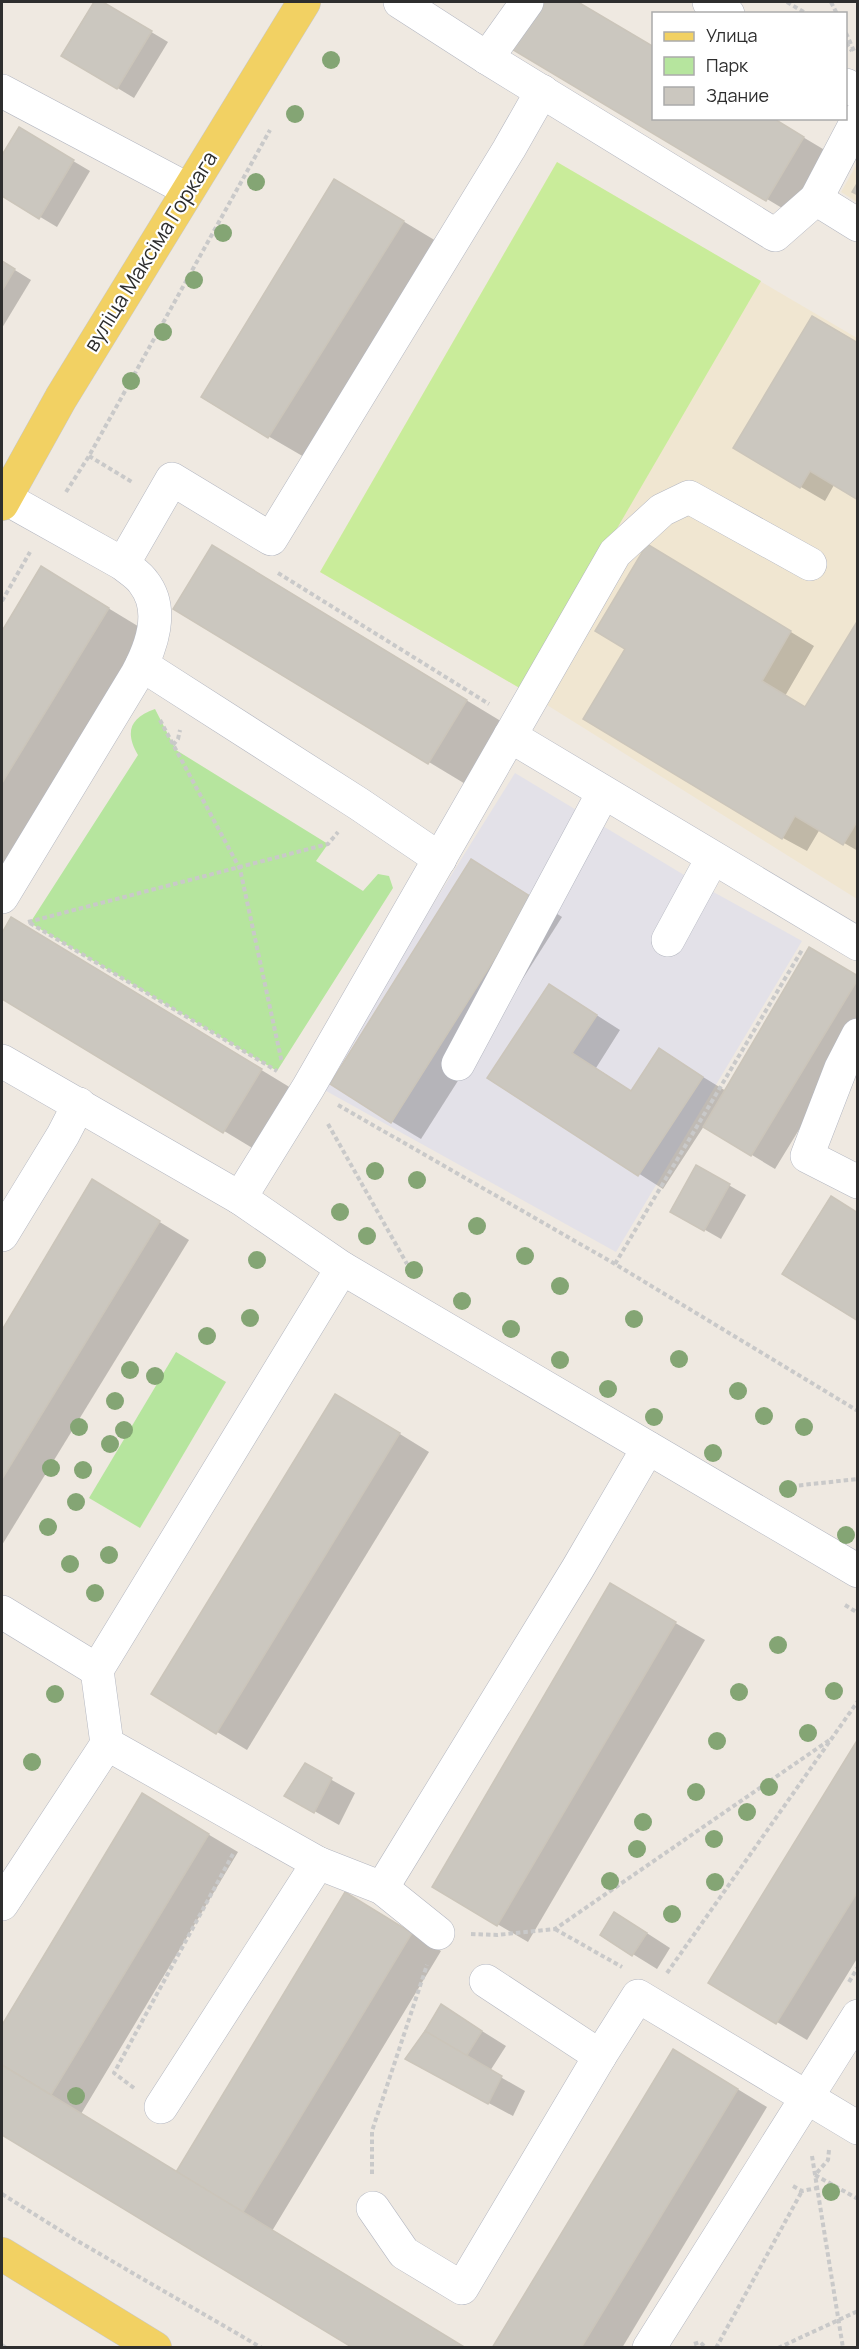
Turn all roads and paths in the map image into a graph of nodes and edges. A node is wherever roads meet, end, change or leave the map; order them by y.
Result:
1 (304, 2) edge
2 (400, 2) edge
3 (527, 2) edge
4 (709, 2) edge
5 (787, 2) edge
6 (725, 12) edge
7 (804, 12) edge
8 (847, 35) edge
9 (487, 58) junction
10 (858, 58) edge
11 (542, 91) junction
12 (2, 92) edge
13 (858, 119) edge
14 (273, 124) dead end
15 (187, 189) junction
16 (816, 199) junction
17 (858, 225) edge
18 (89, 456) junction
19 (160, 500) junction
20 (3, 501) edge
21 (47, 521) junction
22 (123, 564) junction
23 (810, 564) dead end
24 (272, 569) dead end
25 (2, 601) edge
26 (139, 669) junction
27 (503, 722) junction
28 (603, 793) junction
29 (359, 804) junction
30 (440, 859) junction
31 (712, 859) junction
32 (240, 868) junction
33 (11, 908) edge
34 (819, 922) junction
35 (30, 923) junction
36 (668, 940) dead end
37 (858, 944) edge
38 (858, 1035) edge
39 (2, 1061) edge
40 (458, 1064) dead end
41 (308, 1088) junction
42 (79, 1104) junction
43 (858, 1182) edge
44 (240, 1198) junction
45 (2, 1235) edge
46 (615, 1264) junction
47 (408, 1265) dead end
48 (342, 1268) junction
49 (858, 1411) edge
50 (648, 1448) junction
51 (858, 1479) edge
52 (780, 1487) dead end
53 (858, 1571) edge
54 (2, 1612) edge
55 (97, 1670) junction
56 (858, 1701) edge
57 (831, 1739) junction
58 (107, 1744) junction
59 (249, 1824) junction
60 (318, 1863) junction
61 (382, 1888) junction
62 (2, 1904) edge
63 (555, 1929) junction
64 (438, 1933) junction
65 (627, 1969) dead end
66 (486, 1981) dead end
67 (648, 2003) junction
68 (858, 2016) edge
69 (600, 2056) junction
70 (161, 2107) joint
71 (831, 2120) edge
72 (815, 2175) junction
73 (789, 2178) dead end
74 (817, 2188) junction
75 (802, 2191) junction
76 (2, 2194) edge
77 (858, 2199) edge
78 (373, 2208) joint
79 (2, 2254) edge
80 (858, 2311) edge
81 (839, 2320) junction
82 (2, 2345) edge
83 (6, 2348) edge
84 (155, 2348) edge
85 (262, 2348) edge
86 (649, 2348) edge
87 (716, 2348) edge
88 (778, 2348) edge
89 (843, 2348) edge

1 - 15 main road, вуліца Максіма Горкага
2 - 9 lane
3 - 9 lane
4 - 6 lane
5 - 7 path
8 - 10 path
9 - 11 lane
11 - 16 lane
11 - 19 lane
12 - 15 lane
13 - 16 lane
14 - 18 path
15 - 20 main road, вуліца Максіма Горкага
16 - 17 lane
18 - 19 path
18 - 21 path
19 - 22 lane
20 - 21 lane
21 - 22 lane
21 - 25 path
22 - 26 lane
23 - 27 lane
24 - 27 path
26 - 29 lane
26 - 32 path
26 - 33 lane
27 - 28 lane
27 - 30 lane
28 - 31 lane
28 - 40 lane
29 - 30 lane
29 - 32 path
30 - 41 lane
31 - 34 lane
31 - 36 lane
32 - 35 path
32 - 35 path
33 - 35 path
34 - 37 lane
34 - 46 path
38 - 43 lane
39 - 42 lane
41 - 44 lane
41 - 46 path
41 - 47 path
42 - 44 lane
42 - 45 lane
44 - 48 lane
46 - 49 path
48 - 50 lane
48 - 55 lane
50 - 53 lane
50 - 61 lane
51 - 52 path
54 - 55 lane
55 - 58 lane
56 - 57 path
57 - 63 path
57 - 67 path
58 - 59 lane
58 - 62 lane
59 - 60 lane
59 - 70 path
60 - 61 lane
60 - 70 lane
61 - 64 lane
63 - 64 path
63 - 65 path
64 - 78 path
66 - 69 lane
67 - 69 lane
67 - 71 lane
68 - 71 lane
69 - 78 lane
71 - 72 path
71 - 72 path
71 - 86 lane
72 - 74 path
72 - 77 path
73 - 75 path
74 - 75 path
74 - 81 path
75 - 87 path
76 - 85 path
79 - 84 main road
80 - 81 path
81 - 88 path
81 - 89 path
82 - 83 path

